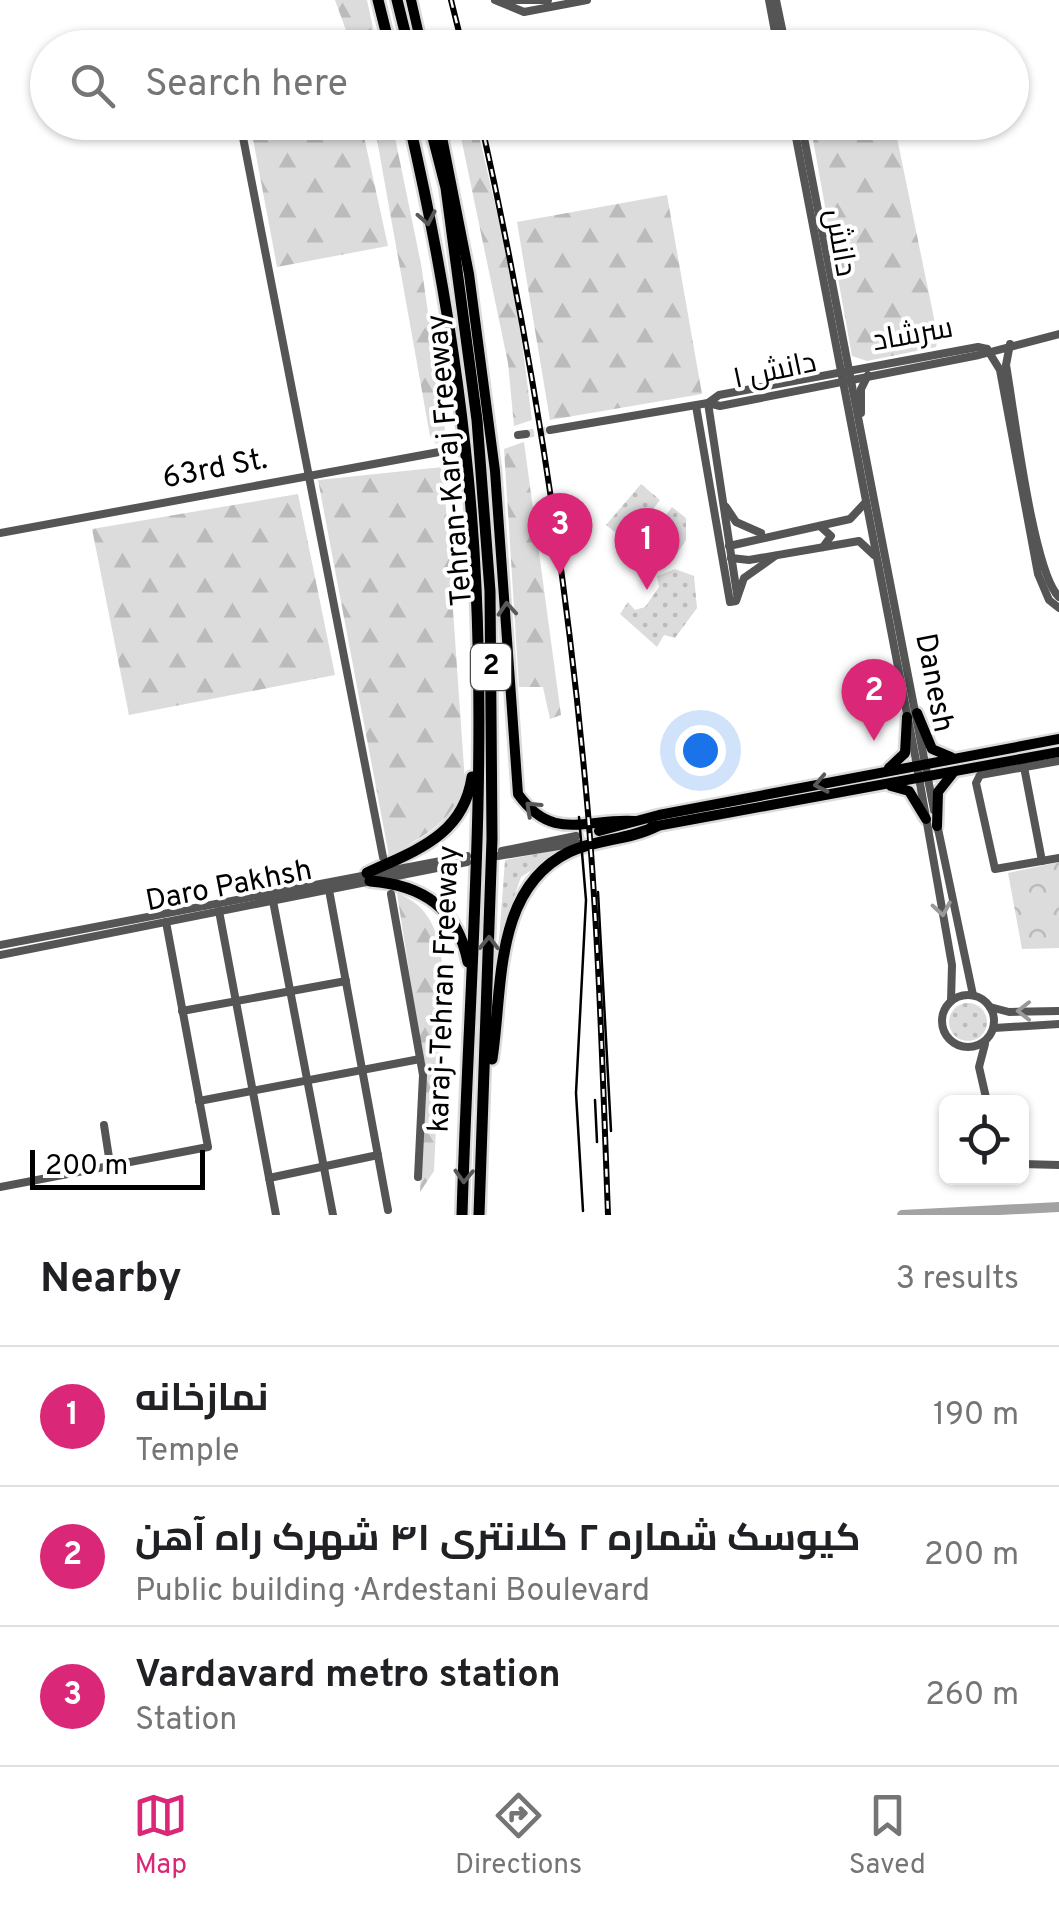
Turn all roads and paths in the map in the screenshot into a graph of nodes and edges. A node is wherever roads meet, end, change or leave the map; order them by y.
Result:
1 (378, 0) edge
2 (397, 0) edge
3 (410, 0) edge
4 (495, 0) edge
5 (510, 0) edge
6 (548, 0) edge
7 (588, 0) edge
8 (773, 0) edge
9 (386, 30) edge
10 (404, 30) edge
11 (418, 30) edge
12 (779, 30) edge
13 (243, 140) edge
14 (412, 140) edge
15 (433, 140) edge
16 (443, 140) edge
17 (800, 140) edge
18 (1059, 334) edge
19 (1010, 344) junction
20 (987, 349) junction
21 (1003, 368) junction
22 (844, 375) junction
23 (868, 376) junction
24 (708, 403) junction
25 (696, 406) junction
26 (862, 428) junction
27 (550, 430) tunnel mouth
28 (439, 452) dead end
29 (308, 475) junction
30 (722, 502) junction
31 (865, 502) junction
32 (819, 526) junction
33 (793, 531) junction
34 (0, 533) edge
35 (770, 535) junction
36 (1035, 543) junction
37 (823, 547) junction
38 (796, 552) junction
39 (725, 553) junction
40 (874, 555) junction
41 (774, 556) junction
42 (1059, 597) edge
43 (1059, 608) edge
44 (912, 715) junction
45 (479, 738) junction
46 (1059, 739) edge
47 (1059, 752) edge
48 (976, 761) junction
49 (1059, 761) edge
50 (957, 765) junction
51 (1024, 768) junction
52 (922, 772) junction
53 (876, 773) junction
54 (880, 786) junction
55 (926, 819) junction
56 (634, 822) junction
57 (658, 826) junction
58 (938, 826) junction
59 (577, 840) tunnel mouth
60 (498, 854) dead end
61 (383, 858) dead end
62 (1059, 858) edge
63 (467, 859) dead end
64 (1042, 861) junction
65 (368, 878) junction
66 (329, 890) junction
67 (390, 894) dead end
68 (274, 901) junction
69 (187, 907) junction
70 (219, 911) junction
71 (186, 918) junction
72 (166, 922) junction
73 (110, 929) junction
74 (0, 945) edge
75 (0, 955) edge
76 (346, 981) junction
77 (289, 991) junction
78 (471, 992) junction
79 (973, 995) junction
80 (236, 1001) junction
81 (951, 1001) junction
82 (990, 1006) junction
83 (182, 1011) junction
84 (1059, 1011) edge
85 (1059, 1024) edge
86 (994, 1028) junction
87 (986, 1041) junction
88 (963, 1048) junction
89 (420, 1059) junction
90 (979, 1067) junction
91 (362, 1069) junction
92 (306, 1080) junction
93 (252, 1090) junction
94 (985, 1095) edge
95 (199, 1101) junction
96 (484, 1105) junction
97 (104, 1125) dead end
98 (378, 1156) junction
99 (110, 1164) junction
100 (1029, 1164) edge
101 (1059, 1165) edge
102 (323, 1167) junction
103 (418, 1177) dead end
104 (269, 1178) junction
105 (0, 1187) edge
106 (388, 1210) dead end
107 (276, 1215) edge
108 (333, 1215) edge
109 (462, 1215) edge
110 (479, 1215) edge

1 - 9 highway
2 - 10 highway
3 - 11 main road
4 - 7 street
5 - 6 street
8 - 12 street
13 - 29 street
14 -> 45 highway, karaj-Tehran Freeway / 2
96 -> 15 highway, Tehran-Karaj Freeway / 2
56 -> 16 main road
17 - 22 street, دانش
18 - 19 street, سرشاد
19 - 20 street, سرشاد
19 - 21 street
20 - 21 street
20 - 22 street, سرشاد
20 - 23 street, سرشاد
21 - 36 street
22 - 23 street, سرشاد
22 - 24 street, دانش ۱
22 - 26 street, Danesh
22 - 31 street, دانش
23 - 26 street
24 - 25 street, دانش ۱
24 - 30 street
25 - 27 street, دانش ۱
25 - 39 street
26 - 44 street, Danesh
28 - 29 street, 63rd St.
29 - 34 street, 63rd St.
29 - 61 street
30 - 35 street
30 - 39 street
31 - 32 street
31 - 40 street, دانش
32 - 33 street
32 - 37 street
33 - 35 street
33 - 38 street
35 - 39 street
36 - 42 street
36 - 43 street
37 - 38 street
37 - 40 street
38 - 41 street
39 - 41 street
39 - 41 street
40 - 44 street, Danesh
44 - 50 main road
44 - 52 street, Danesh
44 - 53 main road
45 - 65 highway
45 - 78 highway, karaj-Tehran Freeway / 2
46 - 48 main road
47 - 48 main road
48 - 50 main road
49 - 51 street
50 - 52 main road
50 - 58 main road
51 - 64 street
51 - 64 street
52 - 53 main road
52 - 54 main road
52 - 55 street, Danesh
52 - 58 street, Danesh
53 -> 56 main road
54 - 55 main road
54 - 57 main road
55 -> 81 street, Danesh
56 - 57 main road
57 - 96 highway
58 - 79 street, Danesh
59 - 60 street
62 - 64 street
63 - 65 street
65 - 66 street, Daro Pakhsh
65 - 69 street
65 - 78 highway
66 - 68 street, Daro Pakhsh
66 - 76 street
67 - 89 street
68 - 70 street, Daro Pakhsh
68 - 77 street
69 - 71 street
69 - 73 street
70 - 71 street, Daro Pakhsh
70 - 80 street
71 - 72 street, Daro Pakhsh
72 - 73 street, Daro Pakhsh
72 - 83 street
73 - 74 street
73 - 75 street, Daro Pakhsh
76 - 77 street
76 - 91 street
77 - 80 street
77 - 92 street
78 -> 109 highway, karaj-Tehran Freeway / 2
79 - 81 street
79 - 82 street
80 - 83 street
80 - 93 street
81 - 88 street
84 -> 82 street
82 - 86 street
83 - 95 street
85 - 86 street
86 - 87 street
87 - 88 street
87 - 90 street
88 - 90 street
89 - 91 street
89 - 103 street
90 - 94 street
91 - 92 street
91 - 98 street
92 - 93 street
92 - 102 street
93 - 95 street
93 - 104 street
95 - 99 street
96 - 110 highway, Tehran-Karaj Freeway / 2
97 - 99 street
98 - 102 street
98 - 106 street
99 - 105 street
100 - 101 street
102 - 104 street
102 - 108 street
104 - 107 street

